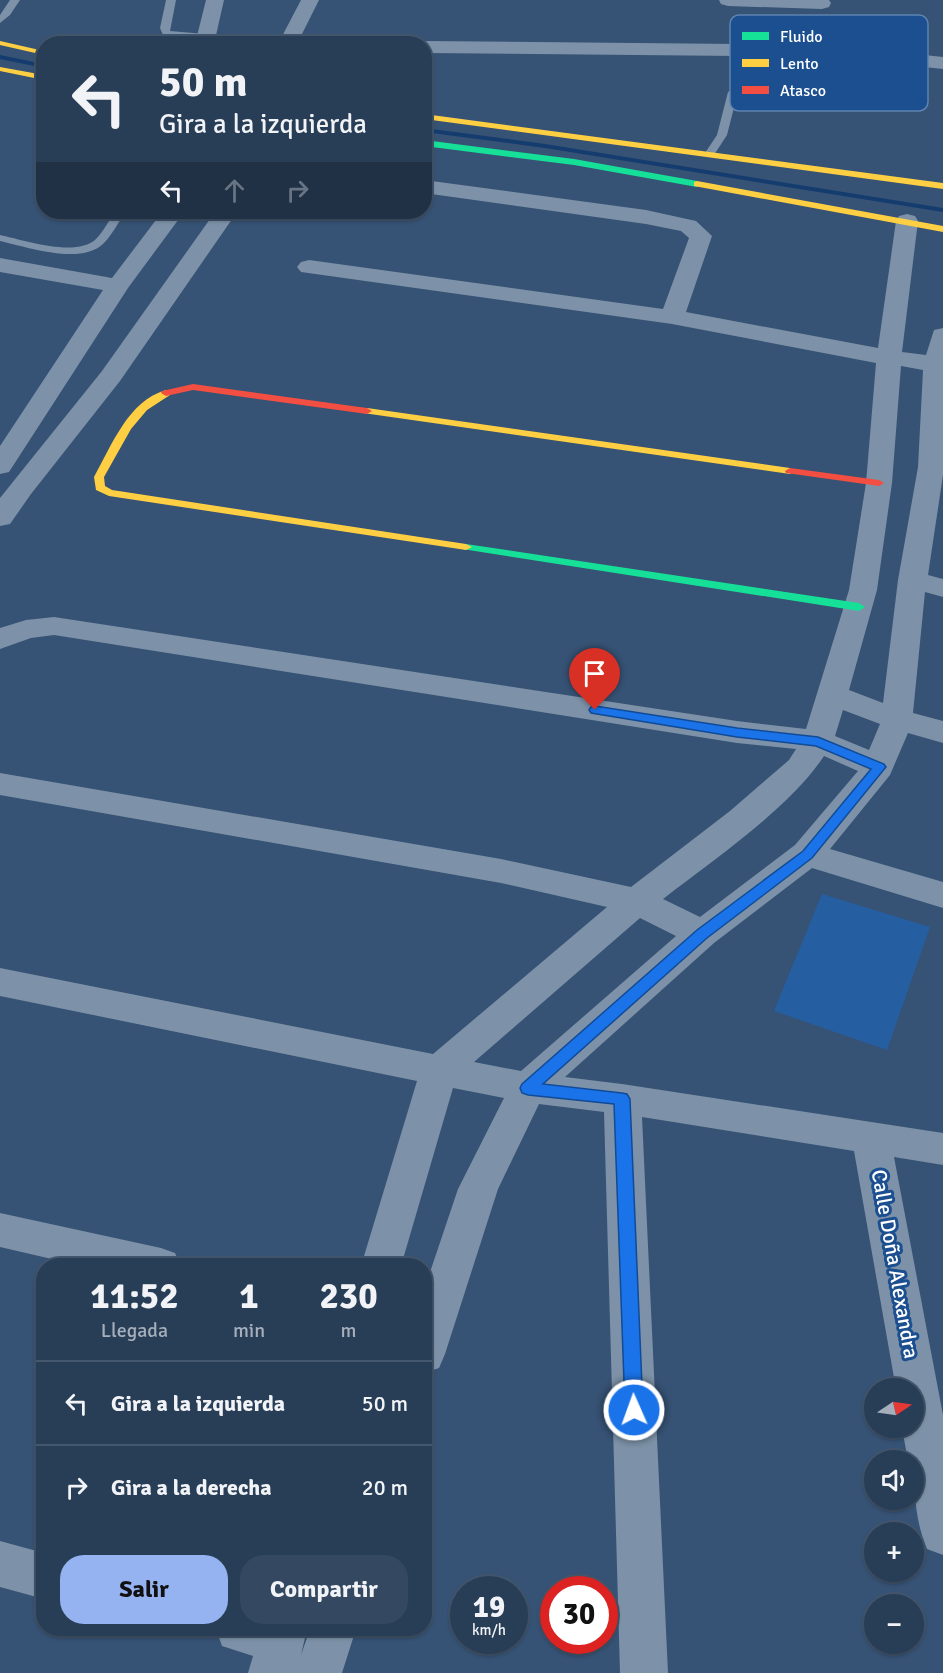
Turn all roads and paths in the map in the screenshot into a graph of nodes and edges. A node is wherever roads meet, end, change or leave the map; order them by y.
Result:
1 (15, 0) edge
2 (171, 0) edge
3 (215, 0) edge
4 (310, 0) edge
5 (728, 0) edge
6 (822, 2) edge
7 (0, 20) edge
8 (182, 36) edge
9 (205, 36) edge
10 (291, 36) edge
11 (730, 38) edge
12 (0, 43) edge
13 (432, 46) edge
14 (36, 51) edge
15 (928, 59) edge
16 (943, 63) edge
17 (0, 69) edge
18 (36, 76) edge
19 (730, 104) edge
20 (432, 117) edge
21 (432, 144) edge
22 (710, 153) junction
23 (943, 186) edge
24 (432, 187) edge
25 (115, 219) edge
26 (168, 219) edge
27 (221, 219) edge
28 (907, 221) junction
29 (943, 229) edge
30 (0, 238) edge
31 (0, 265) edge
32 (309, 267) dead end
33 (118, 286) junction
34 (672, 316) junction
35 (940, 350) edge
36 (889, 357) junction
37 (0, 466) edge
38 (937, 469) edge
39 (879, 483) junction
40 (0, 518) edge
41 (922, 588) edge
42 (861, 598) junction
43 (0, 639) edge
44 (833, 695) junction
45 (897, 719) junction
46 (943, 732) edge
47 (818, 741) junction
48 (879, 767) junction
49 (0, 784) edge
50 (807, 854) junction
51 (943, 895) edge
52 (637, 901) junction
53 (702, 934) junction
54 (0, 982) edge
55 (439, 1071) junction
56 (528, 1088) junction
57 (622, 1099) junction
58 (871, 1137) junction
59 (943, 1149) edge
60 (0, 1230) edge
61 (125, 1258) edge
62 (383, 1258) edge
63 (432, 1330) edge
64 (943, 1533) edge
65 (0, 1564) edge
66 (36, 1574) edge
67 (331, 1636) edge
68 (318, 1673) edge
69 (644, 1673) edge

1 - 7 lane
2 - 8 lane
3 - 9 street
4 - 10 street
5 - 6 street
11 - 13 street
12 - 14 street
15 - 16 street
17 - 18 street
19 - 22 lane
20 - 22 street
21 - 28 street
22 - 23 street
24 - 34 street
25 - 30 lane
26 - 33 street
27 - 40 street
28 - 29 street
28 - 36 street
31 - 33 street
32 - 34 street
33 - 37 street
34 - 36 street
35 - 36 street
35 - 38 street
36 - 39 street
38 - 41 street
39 - 42 street
39 - 42 street
41 - 42 street
41 - 45 street
42 - 44 street
43 - 47 street
44 - 45 street
44 - 47 street
45 - 46 street
45 - 48 street
47 - 48 street
47 - 52 street
48 - 50 street
49 - 52 street
50 - 51 street
50 - 53 street
52 - 53 street
52 - 55 street
53 - 56 street
54 - 55 street
55 - 56 street
55 - 62 street
56 - 57 street
56 - 63 street
57 - 58 street
57 - 69 street
58 - 59 street
58 - 64 street, Calle Doña Alexandra
60 - 61 street
65 - 66 street
67 - 68 street

